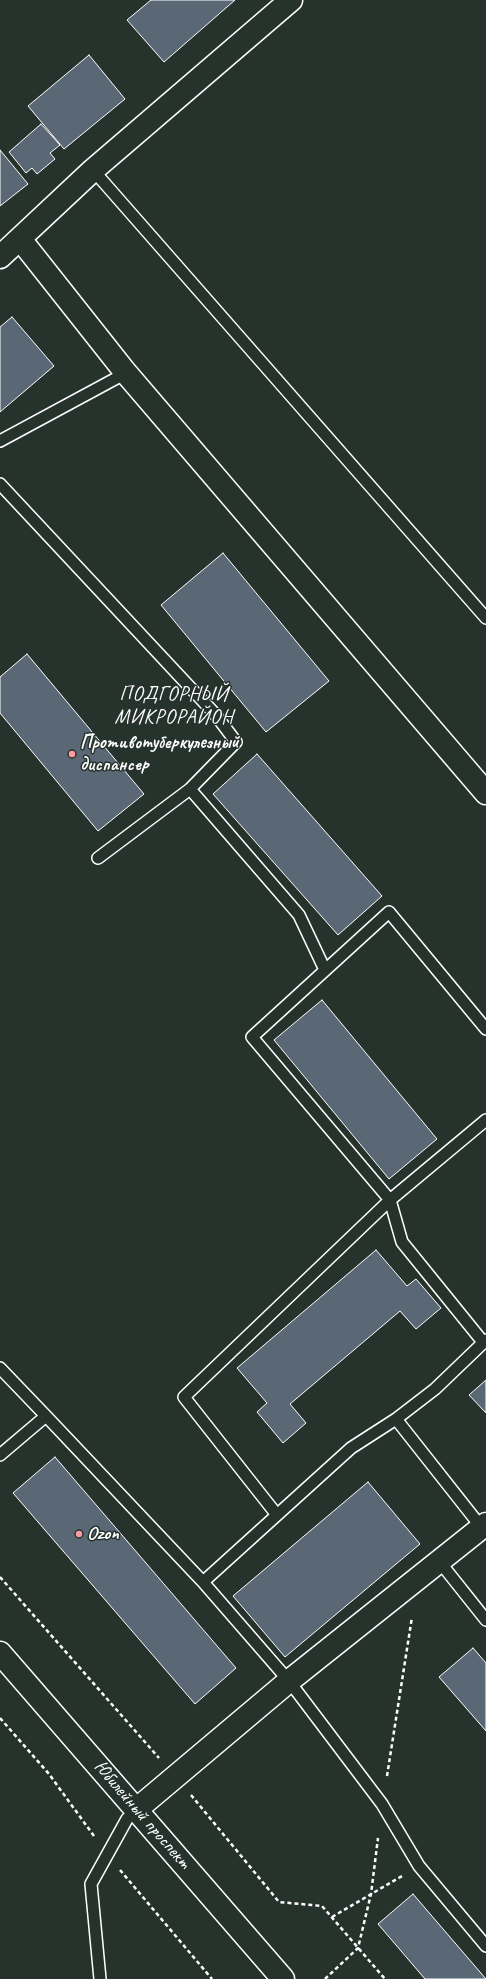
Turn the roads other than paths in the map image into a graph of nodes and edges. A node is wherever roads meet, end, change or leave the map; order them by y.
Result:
1 (291, 0) edge
2 (93, 170) junction
3 (20, 239) junction
4 (0, 257) edge
5 (126, 373) junction
6 (0, 441) edge
7 (0, 484) edge
8 (486, 618) edge
9 (190, 789) junction
10 (486, 793) edge
11 (98, 858) dead end
12 (324, 970) junction
13 (486, 1029) edge
14 (486, 1120) edge
15 (390, 1200) junction
16 (485, 1341) edge
17 (0, 1368) edge
18 (46, 1416) junction
19 (396, 1419) junction
20 (0, 1455) edge
21 (277, 1515) junction
22 (484, 1526) edge
23 (439, 1561) junction
24 (204, 1582) junction
25 (486, 1620) edge
26 (0, 1653) edge
27 (289, 1681) junction
28 (137, 1809) junction
29 (486, 1946) edge
30 (100, 1979) edge
31 (283, 1979) edge

1 - 2 street
2 - 3 street
2 - 8 lane
3 - 4 street
3 - 5 street
5 - 6 lane
5 - 10 street
7 - 9 lane
9 - 11 lane
9 - 12 lane
12 - 13 lane
12 - 15 lane
14 - 15 lane
15 - 16 lane
15 - 21 lane
16 - 19 lane
17 - 18 lane
18 - 20 lane
18 - 24 lane
19 - 21 lane
19 - 22 lane
21 - 24 lane
22 - 23 street
23 - 25 lane
23 - 27 street
24 - 27 lane
26 - 28 street, Юбилейный проспект
27 - 28 street
27 - 29 lane
28 - 30 lane
28 - 31 street, Юбилейный проспект

